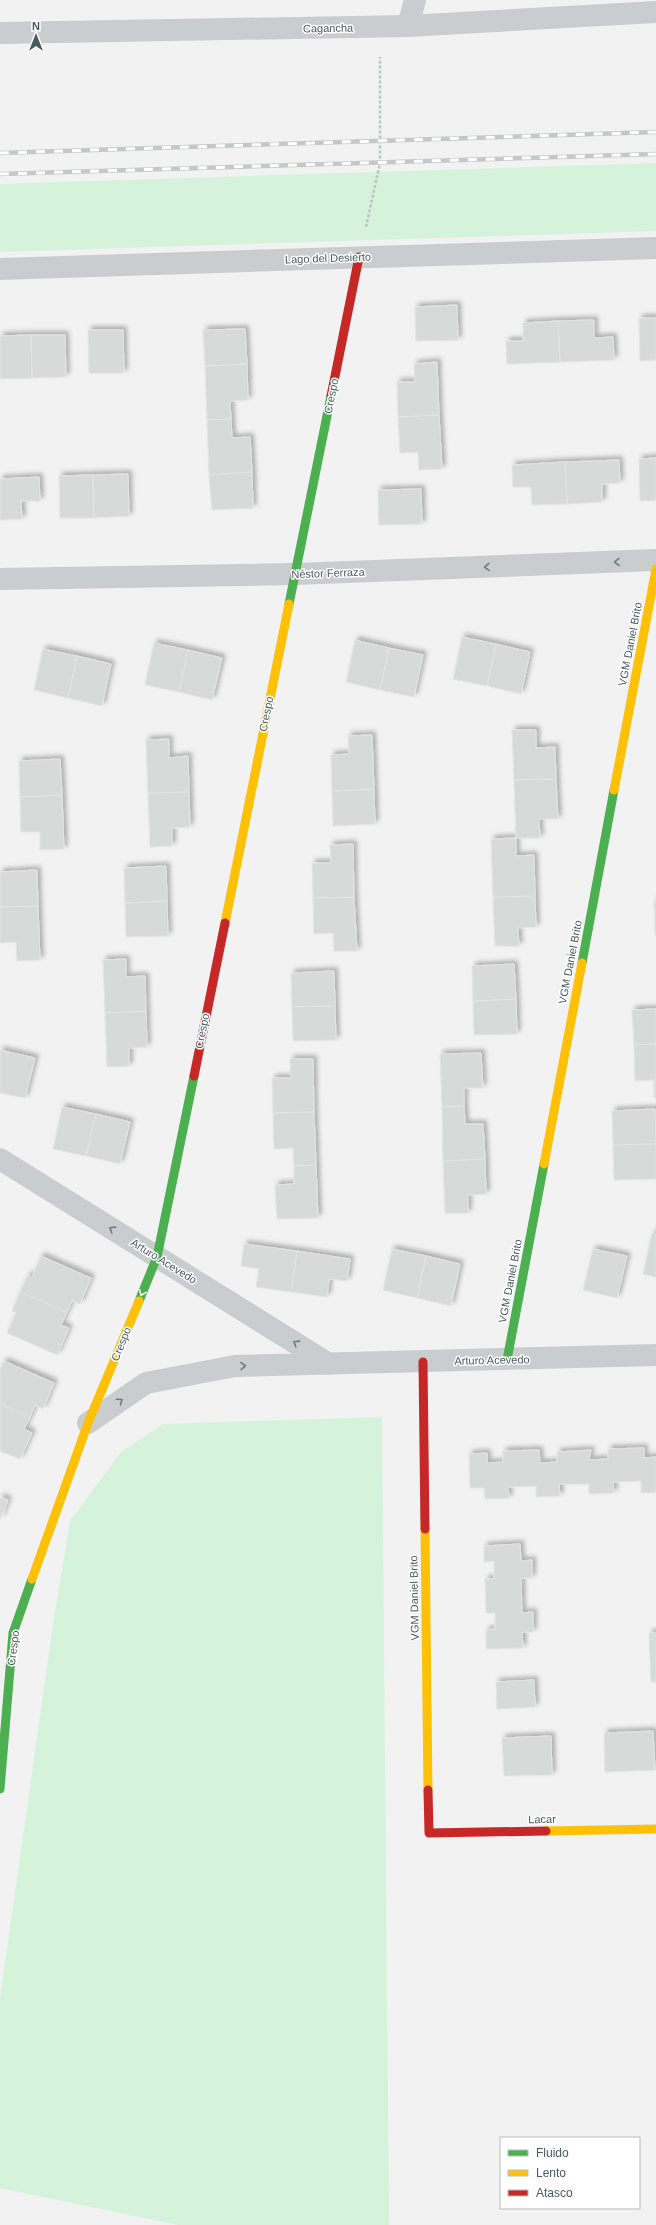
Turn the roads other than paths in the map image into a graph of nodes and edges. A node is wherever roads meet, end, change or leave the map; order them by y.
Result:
1 (414, 0) edge
2 (656, 12) edge
3 (408, 26) junction
4 (0, 33) edge
5 (656, 248) edge
6 (359, 257) junction
7 (0, 269) edge
8 (656, 560) edge
9 (656, 569) edge
10 (295, 574) junction
11 (0, 579) edge
12 (0, 1159) edge
13 (157, 1257) junction
14 (656, 1355) edge
15 (507, 1360) junction
16 (423, 1362) junction
17 (329, 1364) junction
18 (88, 1423) junction
19 (7, 1630) edge
20 (0, 1789) edge
21 (656, 1829) edge
22 (429, 1833) joint

1 - 3 street
2 - 3 street, Cagancha
3 - 4 street, Cagancha
5 - 6 street, Lago del Desierto
6 - 7 street, Lago del Desierto
6 - 10 street, Crespo
8 -> 10 street, Néstor Ferraza
9 - 15 street, VGM Daniel Brito
10 - 11 street, Néstor Ferraza
10 - 13 street, Crespo
13 -> 12 street, Arturo Acevedo
17 -> 13 street, Arturo Acevedo
13 -> 18 street, Crespo
14 - 15 street, Arturo Acevedo
15 - 16 street, Arturo Acevedo
16 - 17 street, Arturo Acevedo
16 - 22 street, VGM Daniel Brito
18 -> 17 street, Arturo Acevedo
18 - 19 street, Crespo
19 - 20 street, Crespo
21 - 22 street, Lacar

